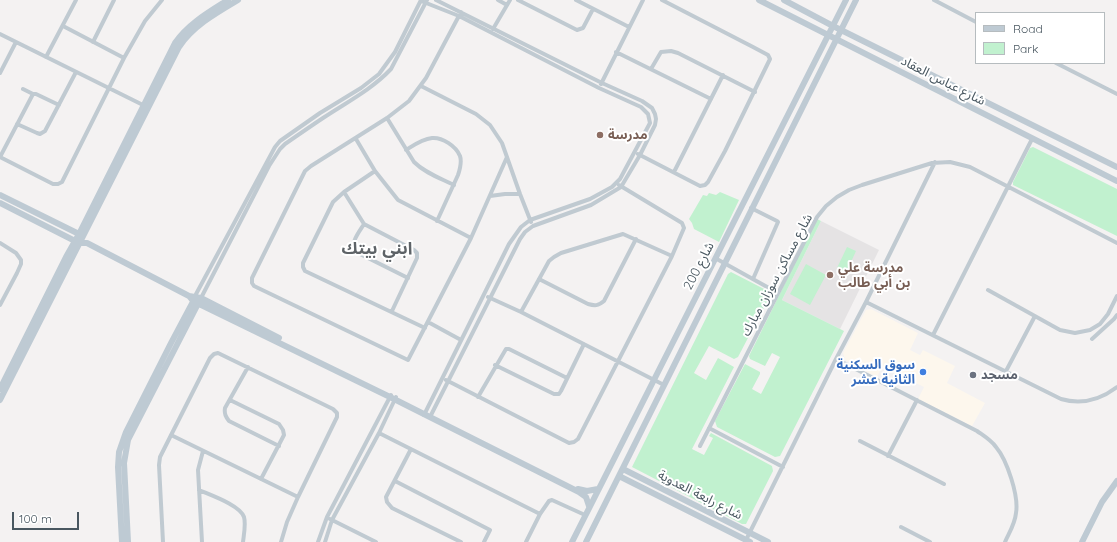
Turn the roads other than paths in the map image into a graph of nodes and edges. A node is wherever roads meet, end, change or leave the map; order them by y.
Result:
1 (76, 0) edge
2 (114, 0) edge
3 (162, 0) edge
4 (228, 0) edge
5 (238, 0) edge
6 (421, 0) edge
7 (436, 0) edge
8 (498, 0) edge
9 (510, 0) edge
10 (518, 0) edge
11 (576, 0) edge
12 (643, 0) edge
13 (662, 0) edge
14 (759, 0) edge
15 (784, 0) edge
16 (846, 0) edge
17 (856, 0) edge
18 (934, 0) edge
19 (427, 2) edge
20 (507, 5) junction
21 (593, 8) junction
22 (461, 12) junction
23 (459, 16) junction
24 (975, 21) edge
25 (63, 26) junction
26 (833, 26) junction
27 (493, 28) junction
28 (629, 28) junction
29 (841, 30) junction
30 (491, 33) junction
31 (0, 34) edge
32 (828, 35) junction
33 (836, 39) junction
34 (16, 42) junction
35 (93, 42) junction
36 (870, 44) junction
37 (616, 52) junction
38 (866, 54) junction
39 (46, 57) junction
40 (124, 58) junction
41 (168, 63) junction
42 (1058, 64) edge
43 (651, 69) junction
44 (0, 72) edge
45 (76, 72) junction
46 (723, 75) junction
47 (602, 83) junction
48 (421, 86) junction
49 (110, 88) junction
50 (599, 88) junction
51 (23, 89) dead end
52 (755, 92) junction
53 (33, 94) junction
54 (1117, 94) edge
55 (711, 99) junction
56 (59, 105) junction
57 (143, 105) junction
58 (320, 113) junction
59 (323, 118) junction
60 (387, 118) junction
61 (17, 124) junction
62 (1032, 138) junction
63 (356, 139) junction
64 (406, 150) junction
65 (635, 152) junction
66 (640, 155) junction
67 (0, 157) edge
68 (507, 157) junction
69 (935, 162) junction
70 (1117, 167) edge
71 (375, 171) junction
72 (674, 172) junction
73 (1117, 181) edge
74 (616, 183) junction
75 (454, 185) junction
76 (621, 187) junction
77 (1008, 187) junction
78 (344, 192) junction
79 (520, 194) junction
80 (0, 195) edge
81 (490, 196) junction
82 (0, 203) edge
83 (18, 204) junction
84 (751, 208) junction
85 (15, 211) junction
86 (530, 220) junction
87 (437, 221) junction
88 (364, 224) junction
89 (533, 226) junction
90 (81, 235) junction
91 (471, 238) junction
92 (636, 239) junction
93 (77, 242) junction
94 (0, 243) edge
95 (87, 243) junction
96 (1117, 243) edge
97 (672, 256) junction
98 (715, 258) junction
99 (724, 263) junction
100 (408, 278) junction
101 (539, 279) junction
102 (753, 279) junction
103 (988, 290) dead end
104 (778, 293) junction
105 (484, 295) junction
106 (1117, 296) edge
107 (489, 298) junction
108 (195, 299) junction
109 (866, 302) junction
110 (0, 305) edge
111 (392, 312) junction
112 (521, 312) junction
113 (1108, 314) junction
114 (1035, 316) junction
115 (1116, 317) edge
116 (428, 322) junction
117 (425, 328) junction
118 (934, 335) junction
119 (1092, 339) dead end
120 (461, 340) junction
121 (584, 344) junction
122 (836, 359) junction
123 (618, 362) junction
124 (495, 365) junction
125 (248, 367) junction
126 (1006, 371) junction
127 (568, 378) junction
128 (442, 379) junction
129 (654, 380) junction
130 (447, 381) junction
131 (664, 385) junction
132 (1117, 387) edge
133 (0, 389) edge
134 (393, 397) junction
135 (478, 397) junction
136 (0, 400) edge
137 (230, 400) junction
138 (917, 400) junction
139 (427, 414) junction
140 (709, 428) junction
141 (379, 433) junction
142 (171, 435) junction
143 (860, 441) dead end
144 (279, 446) junction
145 (700, 446) dead end
146 (411, 450) junction
147 (203, 451) junction
148 (888, 456) junction
149 (783, 467) junction
150 (623, 469) junction
151 (619, 476) junction
152 (639, 477) junction
153 (261, 478) junction
154 (395, 481) junction
155 (1117, 481) edge
156 (635, 484) junction
157 (944, 484) dead end
158 (598, 489) junction
159 (199, 490) junction
160 (298, 497) junction
161 (120, 505) junction
162 (127, 505) junction
163 (589, 506) junction
164 (540, 514) junction
165 (585, 515) junction
166 (327, 517) junction
167 (332, 520) junction
168 (901, 527) dead end
169 (750, 533) junction
170 (748, 541) edge
171 (122, 542) edge
172 (128, 542) edge
173 (163, 542) edge
174 (202, 542) edge
175 (243, 542) edge
176 (281, 542) edge
177 (318, 542) edge
178 (325, 542) edge
179 (376, 542) edge
180 (460, 542) edge
181 (484, 542) edge
182 (526, 542) edge
183 (572, 542) edge
184 (586, 542) edge
185 (768, 542) edge
186 (930, 542) edge
187 (1005, 542) edge
188 (1082, 542) edge

1 - 25 street
2 - 35 street
3 - 40 street
4 - 41 street
5 - 41 street
6 - 19 street
6 - 58 street
7 - 22 street
8 - 20 street
9 - 20 street
10 - 21 street
11 - 21 street
12 - 28 street
13 - 52 street
14 - 32 street, شارع عباس العقاد
15 - 26 street, شارع عباس العقاد
16 - 26 street, شارع 200
17 - 29 street, شارع 200
18 - 24 street
19 - 23 street
19 - 59 street
20 - 27 street
21 - 28 street
22 - 23 street
22 - 27 street
23 - 30 street
23 - 48 street
25 - 35 street
25 - 39 street
26 - 29 street, شارع عباس العقاد
26 - 32 street, شارع 200
27 - 30 street
27 - 47 street
28 - 37 street
29 - 33 street, شارع 200
29 - 36 street, شارع عباس العقاد
30 - 50 street
31 - 34 street
32 - 33 street, شارع عباس العقاد
32 - 98 street, شارع 200
33 - 38 street, شارع عباس العقاد
33 - 84 street, شارع 200
34 - 39 street
34 - 44 street
35 - 40 street
36 - 38 street
36 - 70 street, شارع عباس العقاد
37 - 43 street
37 - 47 street
38 - 62 street, شارع عباس العقاد
39 - 45 street
40 - 49 street
41 - 57 street
41 - 90 street
42 - 54 street
43 - 46 street
43 - 55 street
45 - 49 street
45 - 56 street
46 - 52 street
46 - 55 street
47 - 50 street
47 - 66 street
48 - 60 street
48 - 68 street
49 - 57 street
49 - 67 street
50 - 65 street
51 - 53 street
52 - 72 street
53 - 56 street
53 - 61 street
55 - 72 street
56 - 61 street
57 - 90 street
58 - 59 street
58 - 108 street
59 - 108 street
60 - 63 street
60 - 64 street
61 - 67 street
62 - 73 street, شارع عباس العقاد
62 - 77 street
63 - 71 street
63 - 117 street
64 - 75 street
64 - 75 street
65 - 66 street
65 - 74 street
66 - 72 street
66 - 76 street
68 - 79 street
68 - 81 street
69 - 77 street, شارع مساكن سوزان مبارك
69 - 104 street, شارع مساكن سوزان مبارك
69 - 109 street
71 - 78 street
71 - 87 street
74 - 76 street
74 - 86 street
75 - 87 street
76 - 89 street
76 - 97 street
77 - 96 street, شارع مساكن سوزان مبارك
77 - 118 street
78 - 88 street
78 - 111 street
79 - 81 street
79 - 86 street
80 - 83 street
81 - 91 street
82 - 85 street
83 - 85 street
83 - 90 street
84 - 99 street, شارع 200
84 - 102 street
85 - 93 street
86 - 89 street
86 - 105 street
87 - 91 street
88 - 100 street
88 - 100 street
89 - 107 street
90 - 93 street
90 - 95 street
91 - 116 street
92 - 97 street
92 - 101 street
92 - 101 street
93 - 95 street
93 - 133 street
93 - 136 street
94 - 110 street
95 - 108 street
97 - 123 street
98 - 99 street
98 - 129 street, شارع 200
99 - 102 street
99 - 131 street, شارع 200
100 - 111 street
101 - 112 street
102 - 104 street
103 - 114 street
104 - 140 street, شارع مساكن سوزان مبارك
105 - 107 street
105 - 120 street
106 - 113 street
107 - 112 street
107 - 130 street
108 - 134 street
108 - 161 street
108 - 162 street
109 - 118 street
109 - 122 street
111 - 117 street
112 - 121 street
113 - 114 street
113 - 115 street
114 - 126 street
115 - 119 street
116 - 117 street
116 - 120 street
118 - 126 street
120 - 128 street
121 - 123 street
121 - 127 street
122 - 138 street
122 - 149 street
123 - 129 street
123 - 135 street
124 - 127 street
124 - 127 street
124 - 135 street
125 - 137 street
125 - 142 street
125 - 160 street
126 - 132 street
128 - 130 street
128 - 139 street
129 - 131 street
129 - 158 street, شارع 200
130 - 135 street
130 - 139 street
131 - 150 street, شارع 200
134 - 139 street
134 - 141 street
134 - 166 street
137 - 144 street
137 - 144 street
138 - 148 street
138 - 187 street
139 - 158 street
139 - 163 street
140 - 145 street, شارع مساكن سوزان مبارك
140 - 149 street
141 - 146 street
141 - 167 street
142 - 147 street
142 - 173 street
143 - 148 street
144 - 153 street
146 - 154 street
146 - 164 street
147 - 153 street
147 - 159 street
148 - 157 street
149 - 169 street
150 - 151 street, شارع 200
150 - 152 street, شارع رابعة العدوية
151 - 156 street, شارع رابعة العدوية
151 - 184 street, شارع 200
152 - 156 street
152 - 169 street, شارع رابعة العدوية
153 - 160 street
154 - 180 street
154 - 181 street
155 - 188 street
156 - 170 street, شارع رابعة العدوية
158 - 163 street, شارع 200
159 - 174 street
159 - 175 street
160 - 176 street
161 - 162 street
161 - 171 street
162 - 172 street
163 - 165 street, شارع 200
164 - 165 street
164 - 182 street
165 - 183 street, شارع 200
166 - 167 street
166 - 177 street
167 - 178 street
167 - 179 street
168 - 186 street
169 - 170 street
169 - 185 street, شارع رابعة العدوية

